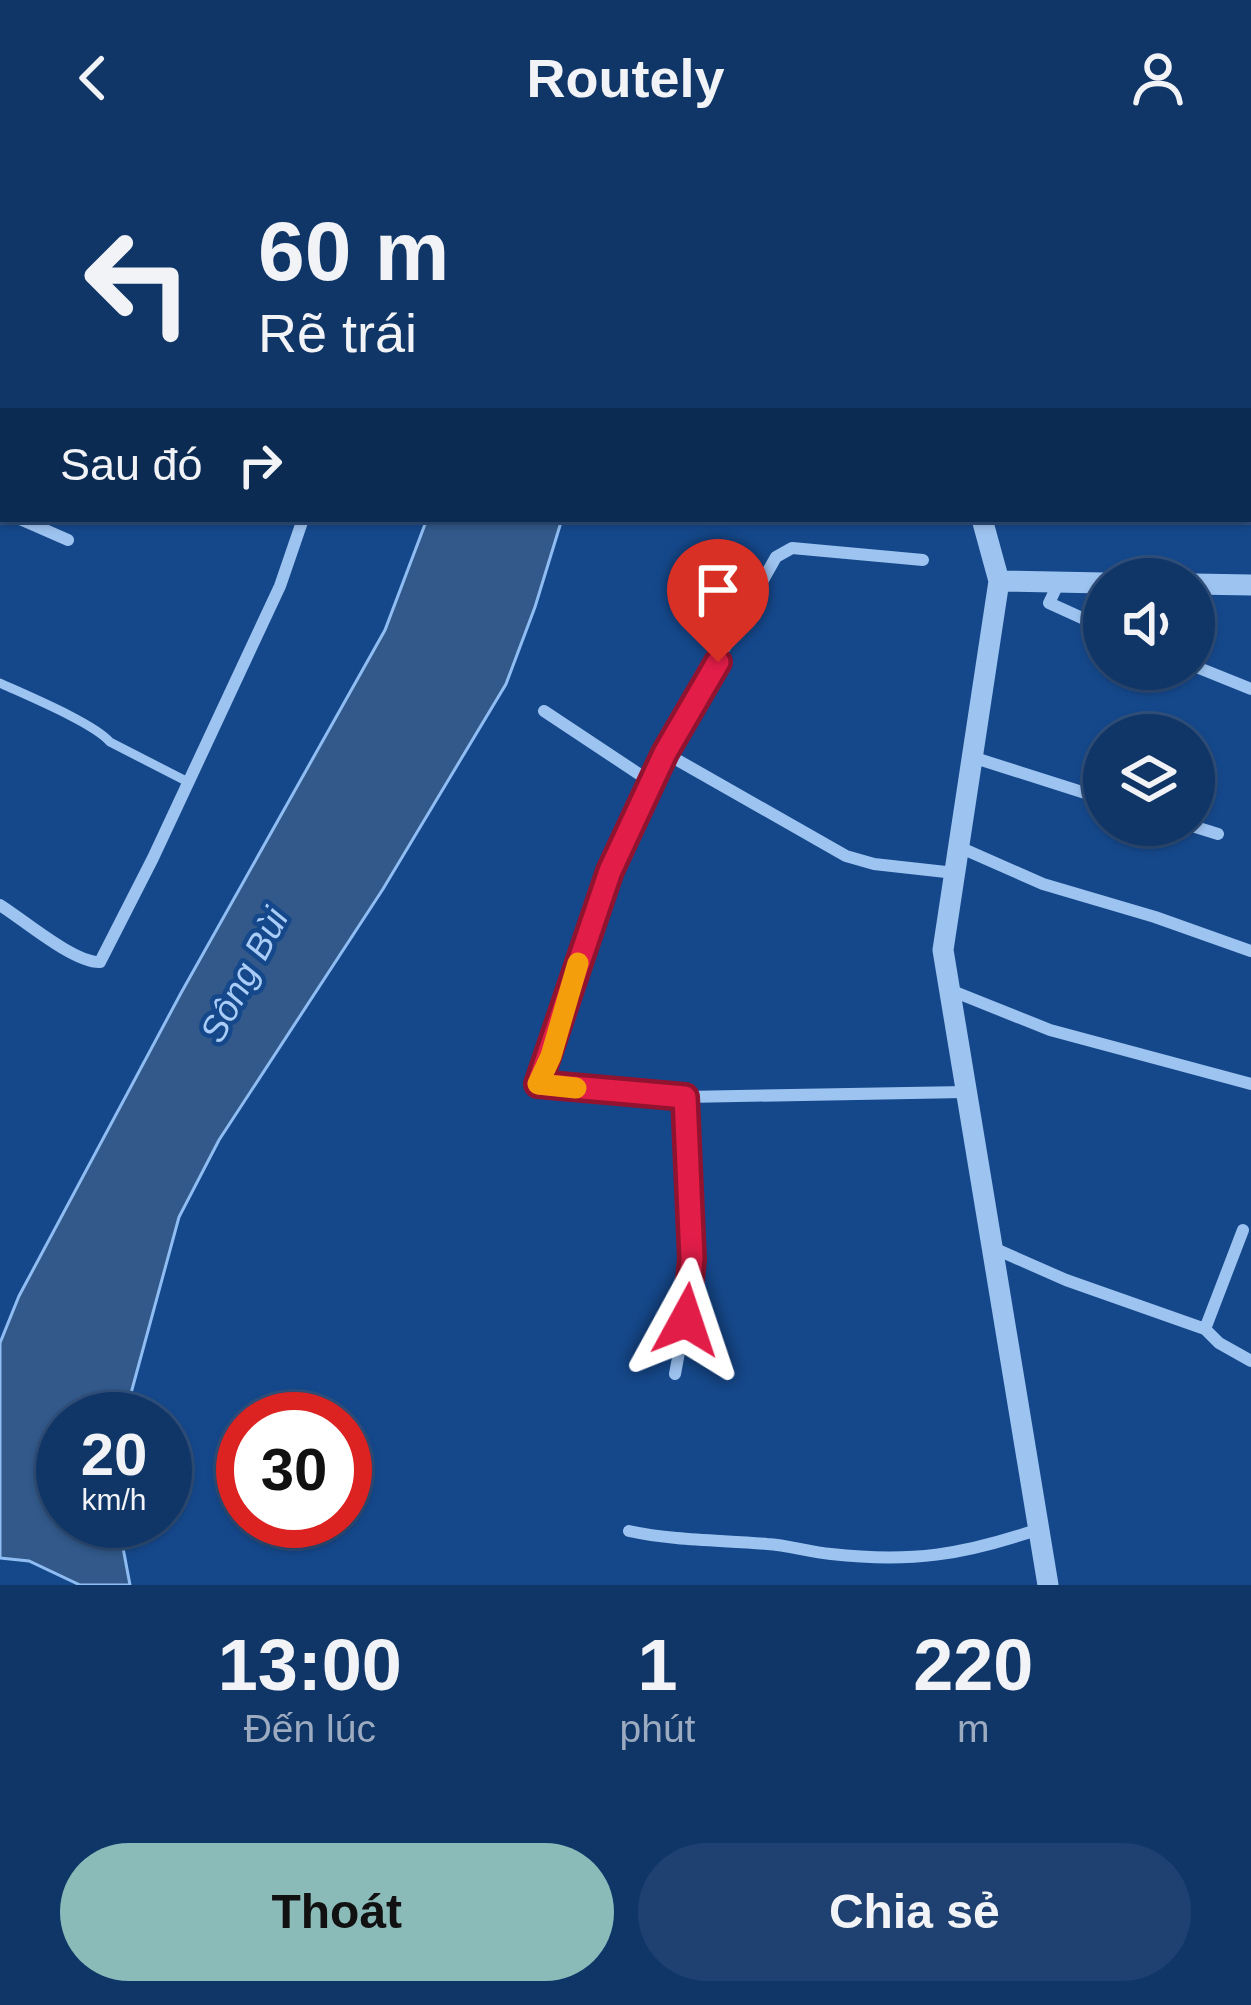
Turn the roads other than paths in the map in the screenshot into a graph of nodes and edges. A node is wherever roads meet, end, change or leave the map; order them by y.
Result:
1 (27, 522) edge
2 (302, 522) edge
3 (983, 522) edge
4 (68, 540) dead end
5 (922, 560) dead end
6 (999, 581) junction
7 (1060, 582) junction
8 (1083, 583) edge
9 (1215, 584) edge
10 (1251, 585) edge
11 (1083, 619) edge
12 (1215, 674) edge
13 (0, 683) edge
14 (1251, 689) edge
15 (544, 711) dead end
16 (665, 753) junction
17 (972, 757) junction
18 (188, 782) junction
19 (651, 782) junction
20 (1083, 792) edge
21 (1215, 833) edge
22 (1218, 834) dead end
23 (958, 847) junction
24 (955, 872) junction
25 (0, 905) edge
26 (1251, 951) edge
27 (949, 989) junction
28 (1251, 1084) edge
29 (965, 1092) junction
30 (685, 1097) junction
31 (1243, 1230) dead end
32 (991, 1247) junction
33 (1205, 1328) junction
34 (1251, 1361) edge
35 (675, 1374) dead end
36 (1039, 1529) junction
37 (629, 1531) dead end
38 (1048, 1585) edge

1 - 4 street
2 - 18 street
3 - 6 street
5 - 16 street
6 - 7 street
6 - 17 street
7 - 8 street
7 - 11 street
9 - 10 street
12 - 14 street
13 - 18 lane
15 - 19 street
16 - 19 street
16 - 24 street
17 - 20 street
17 - 23 street
18 - 25 street
19 - 30 street
21 - 22 street
23 - 24 street
23 - 26 street
24 - 27 street
27 - 28 street
27 - 29 street
29 - 30 street
29 - 32 street
30 - 35 street
31 - 33 street
32 - 33 street
32 - 36 street
33 - 34 street
36 - 37 street
36 - 38 street

